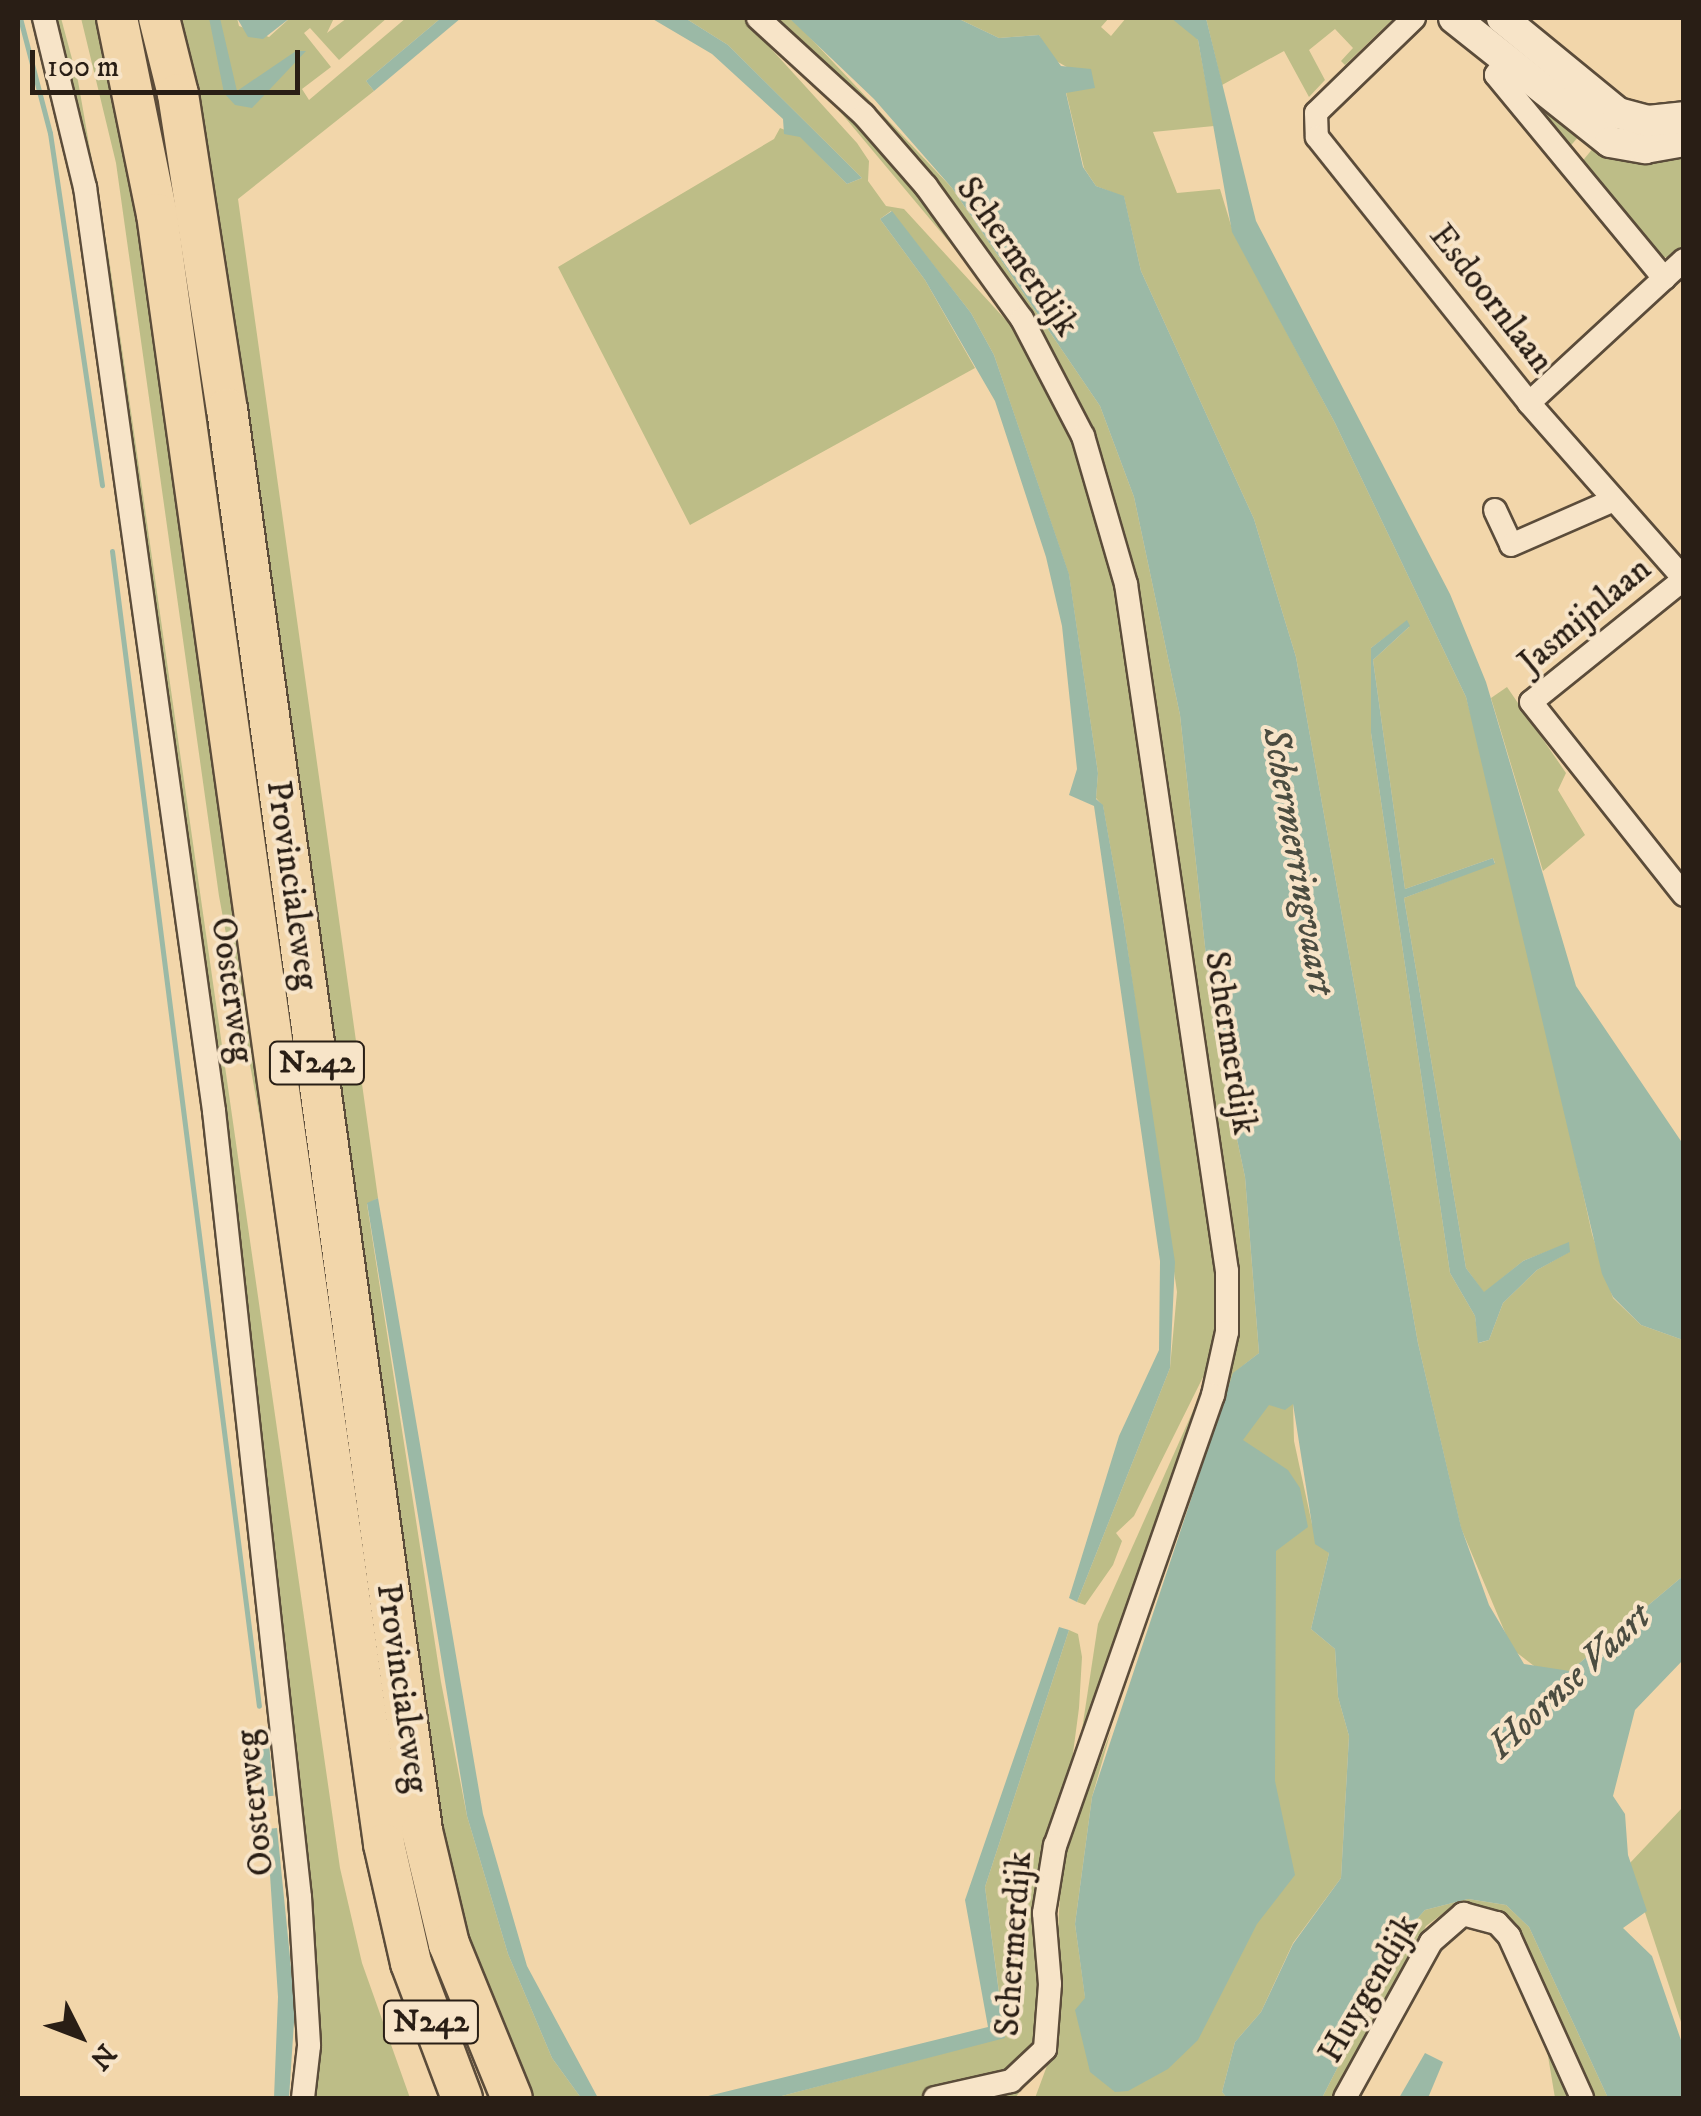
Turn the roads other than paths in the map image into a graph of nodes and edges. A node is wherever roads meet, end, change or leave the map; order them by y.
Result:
1 (44, 18) edge
2 (117, 18) edge
3 (159, 18) edge
4 (758, 18) edge
5 (1414, 18) edge
6 (1454, 18) edge
7 (1502, 18) edge
8 (1506, 62) junction
9 (1684, 117) edge
10 (1684, 141) edge
11 (1684, 260) edge
12 (1664, 278) junction
13 (1529, 403) junction
14 (1614, 500) junction
15 (1495, 510) dead end
16 (1683, 579) edge
17 (1684, 895) edge
18 (303, 2098) edge
19 (462, 2098) edge
20 (512, 2098) edge
21 (936, 2098) edge
22 (1345, 2098) edge
23 (1582, 2098) edge

1 - 18 street, Oosterweg
2 - 19 highway, Provincialeweg / N242
3 - 20 highway, Provincialeweg / N242
4 - 21 street, Schermerdijk
5 - 13 street, Esdoornlaan
6 - 8 street
7 - 9 street
8 - 10 street
8 - 12 street
11 - 12 street
12 - 13 street
13 - 14 street, Esdoornlaan
14 - 15 street
14 - 16 street, Esdoornlaan
16 - 17 street, Jasmijnlaan
22 - 23 street, Huygendijk

